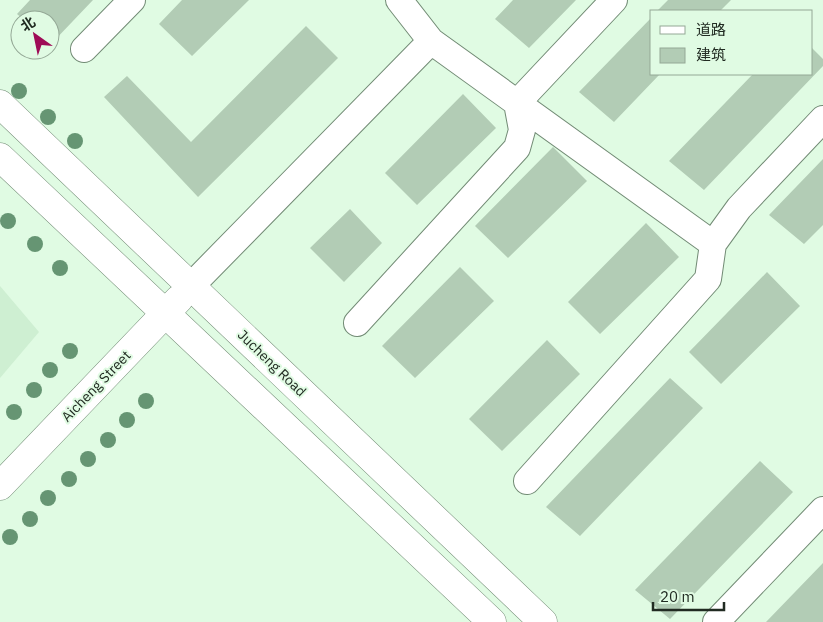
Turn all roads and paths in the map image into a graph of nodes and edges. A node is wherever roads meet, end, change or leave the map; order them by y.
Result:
1 (132, 0) edge
2 (399, 0) edge
3 (614, 0) edge
4 (430, 41) junction
5 (84, 49) dead end
6 (517, 103) junction
7 (0, 104) edge
8 (823, 119) edge
9 (0, 157) edge
10 (713, 244) junction
11 (191, 286) junction
12 (166, 313) junction
13 (357, 323) dead end
14 (527, 481) dead end
15 (0, 486) edge
16 (823, 510) edge
17 (492, 622) edge
18 (543, 622) edge
19 (716, 622) edge

1 - 5 street
2 - 4 street
3 - 6 street
4 - 6 street
4 - 11 street
6 - 10 street
6 - 13 street
7 - 11 street, Jucheng Road
8 - 10 street
9 - 12 street
10 - 14 street
11 - 12 street, Aicheng Street
11 - 18 street, Jucheng Road
12 - 15 street, Aicheng Street
12 - 17 street
16 - 19 street

